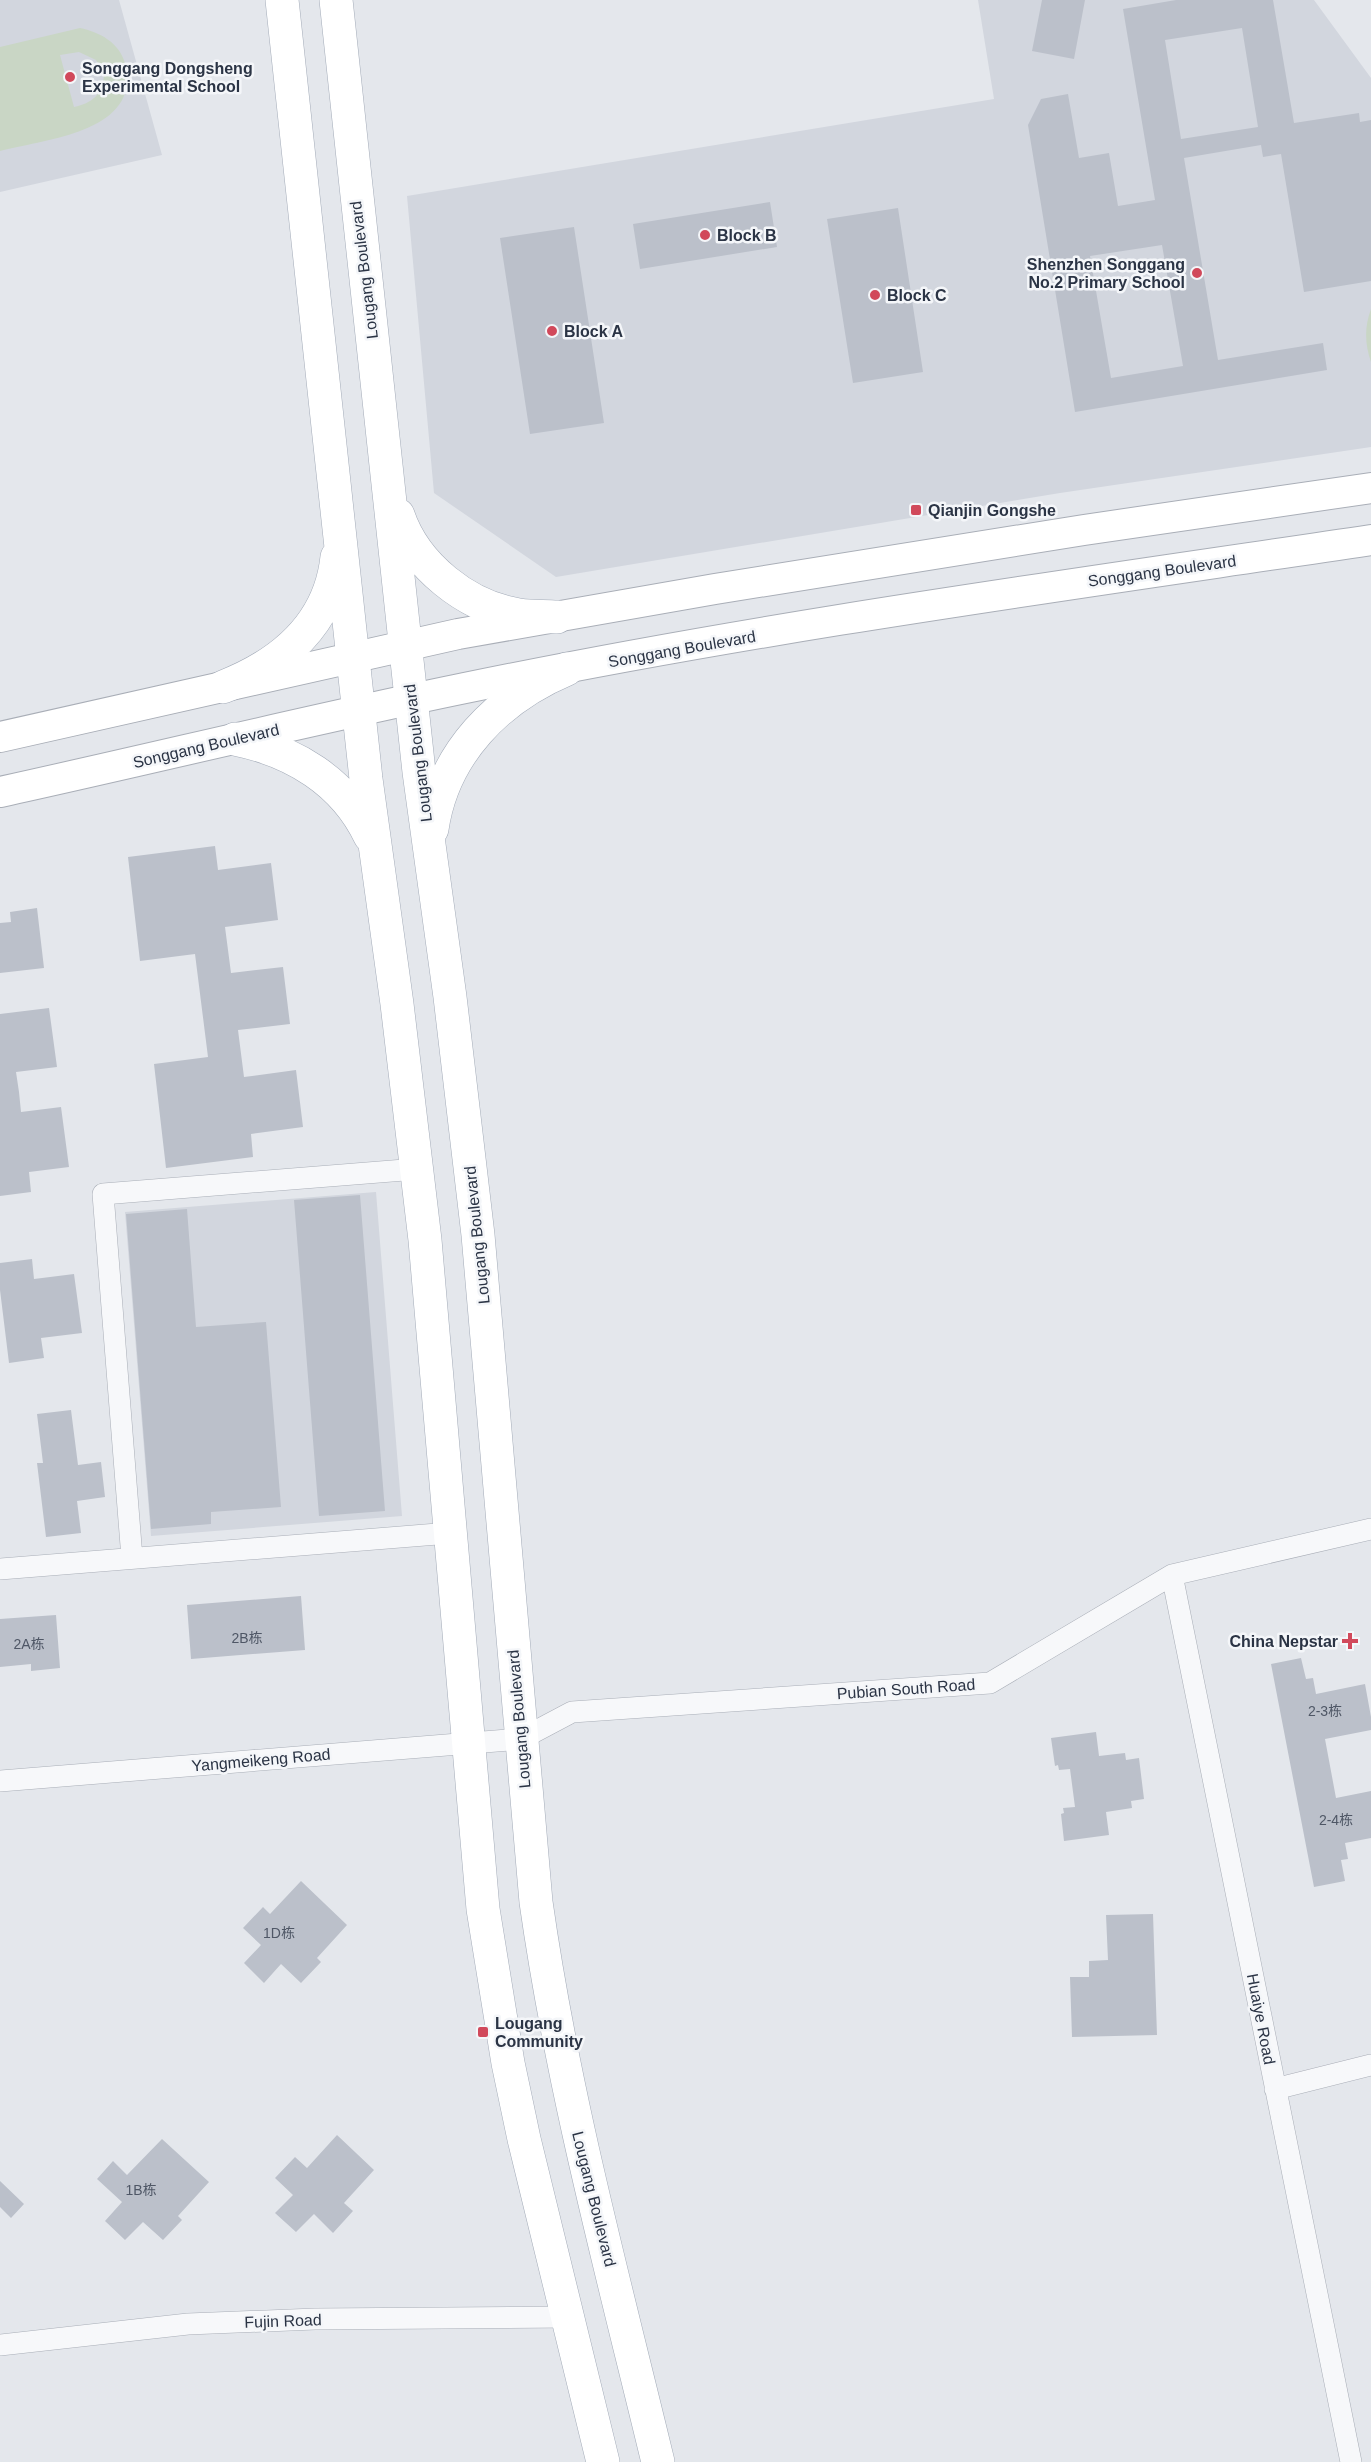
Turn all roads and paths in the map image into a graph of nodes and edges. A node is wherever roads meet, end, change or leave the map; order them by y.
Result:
1 (282, 0) edge
2 (336, 0) edge
3 (1371, 488) edge
4 (389, 489) junction
5 (336, 499) junction
6 (1371, 540) edge
7 (557, 617) junction
8 (406, 646) junction
9 (354, 658) junction
10 (567, 669) junction
11 (224, 687) junction
12 (411, 700) junction
13 (359, 712) junction
14 (0, 737) edge
15 (235, 740) junction
16 (0, 792) edge
17 (429, 846) junction
18 (376, 849) junction
19 (417, 1169) junction
20 (1371, 1529) edge
21 (450, 1533) junction
22 (132, 1558) junction
23 (0, 1569) edge
24 (1172, 1575) junction
25 (521, 1739) junction
26 (468, 1743) junction
27 (0, 1781) edge
28 (1371, 2065) edge
29 (1275, 2090) junction
30 (568, 2317) junction
31 (0, 2345) edge
32 (603, 2462) edge
33 (658, 2462) edge
34 (1351, 2462) edge

1 - 5 main road
2 - 4 main road, Lougang Boulevard
3 - 7 main road
4 - 7 main road
4 - 8 main road, Lougang Boulevard
5 - 9 main road
5 - 11 main road
6 - 10 main road, Songgang Boulevard
7 - 8 main road
8 - 9 main road
8 - 12 main road, Lougang Boulevard
9 - 11 main road
9 - 13 main road
10 - 12 main road, Songgang Boulevard
10 - 17 main road
11 - 14 main road
12 - 13 main road, Songgang Boulevard
12 - 17 main road, Lougang Boulevard
13 - 15 main road, Songgang Boulevard
13 - 18 main road
15 - 16 main road, Songgang Boulevard
15 - 18 main road
17 - 25 main road, Lougang Boulevard
18 - 19 main road
19 - 21 main road
19 - 22 street
20 - 24 street, Pubian South Road
21 - 22 street
21 - 26 main road
22 - 23 street
24 - 25 street, Pubian South Road
24 - 29 street, Huaiye Road
25 - 26 street, Yangmeikeng Road
25 - 33 main road, Lougang Boulevard
26 - 27 street, Yangmeikeng Road
26 - 30 main road
28 - 29 street
29 - 34 street, Huaiye Road
30 - 31 street, Fujin Road
30 - 32 main road

